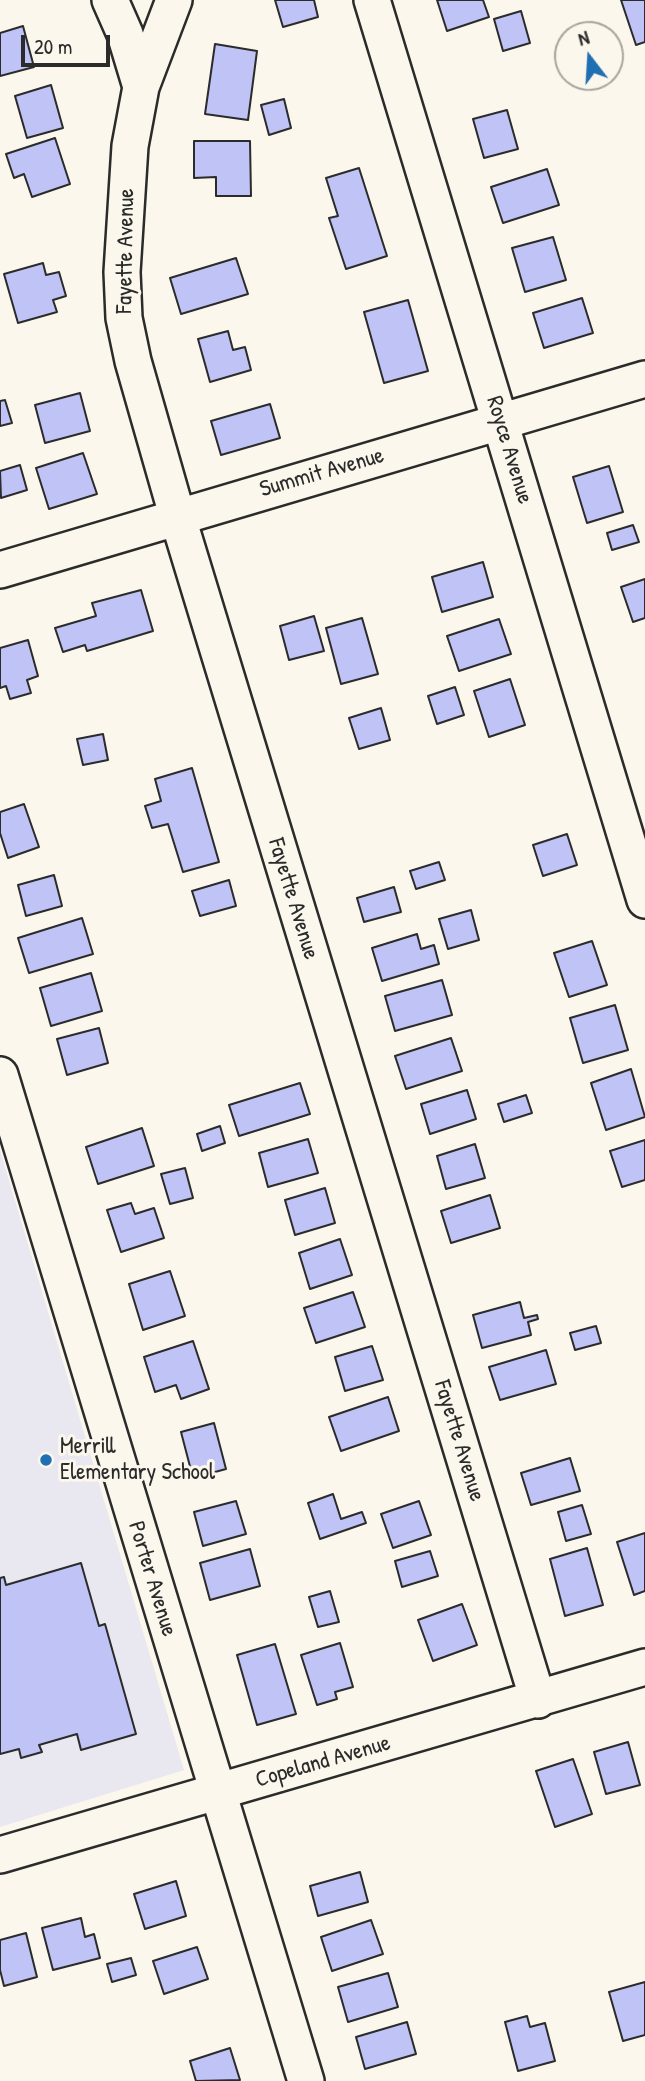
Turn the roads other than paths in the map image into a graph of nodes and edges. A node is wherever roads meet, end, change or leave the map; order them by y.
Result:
1 (110, 0) edge
2 (174, 0) edge
3 (372, 0) edge
4 (141, 87) junction
5 (645, 379) edge
6 (500, 421) junction
7 (177, 515) junction
8 (0, 570) edge
9 (645, 900) edge
10 (0, 1075) edge
11 (645, 1667) edge
12 (538, 1700) junction
13 (217, 1793) junction
14 (0, 1856) edge
15 (306, 2081) edge

1 - 4 street, Fayette Avenue
2 - 4 street, Fayette Avenue
3 - 6 street, Royce Avenue
4 - 7 street, Fayette Avenue
5 - 6 street, Summit Avenue
6 - 7 street, Summit Avenue
6 - 9 street, Royce Avenue
7 - 8 street, Summit Avenue
7 - 12 street, Fayette Avenue
10 - 13 street, Porter Avenue
11 - 12 street, Copeland Avenue
12 - 13 street, Copeland Avenue
13 - 14 street, Copeland Avenue
13 - 15 street, Porter Avenue

